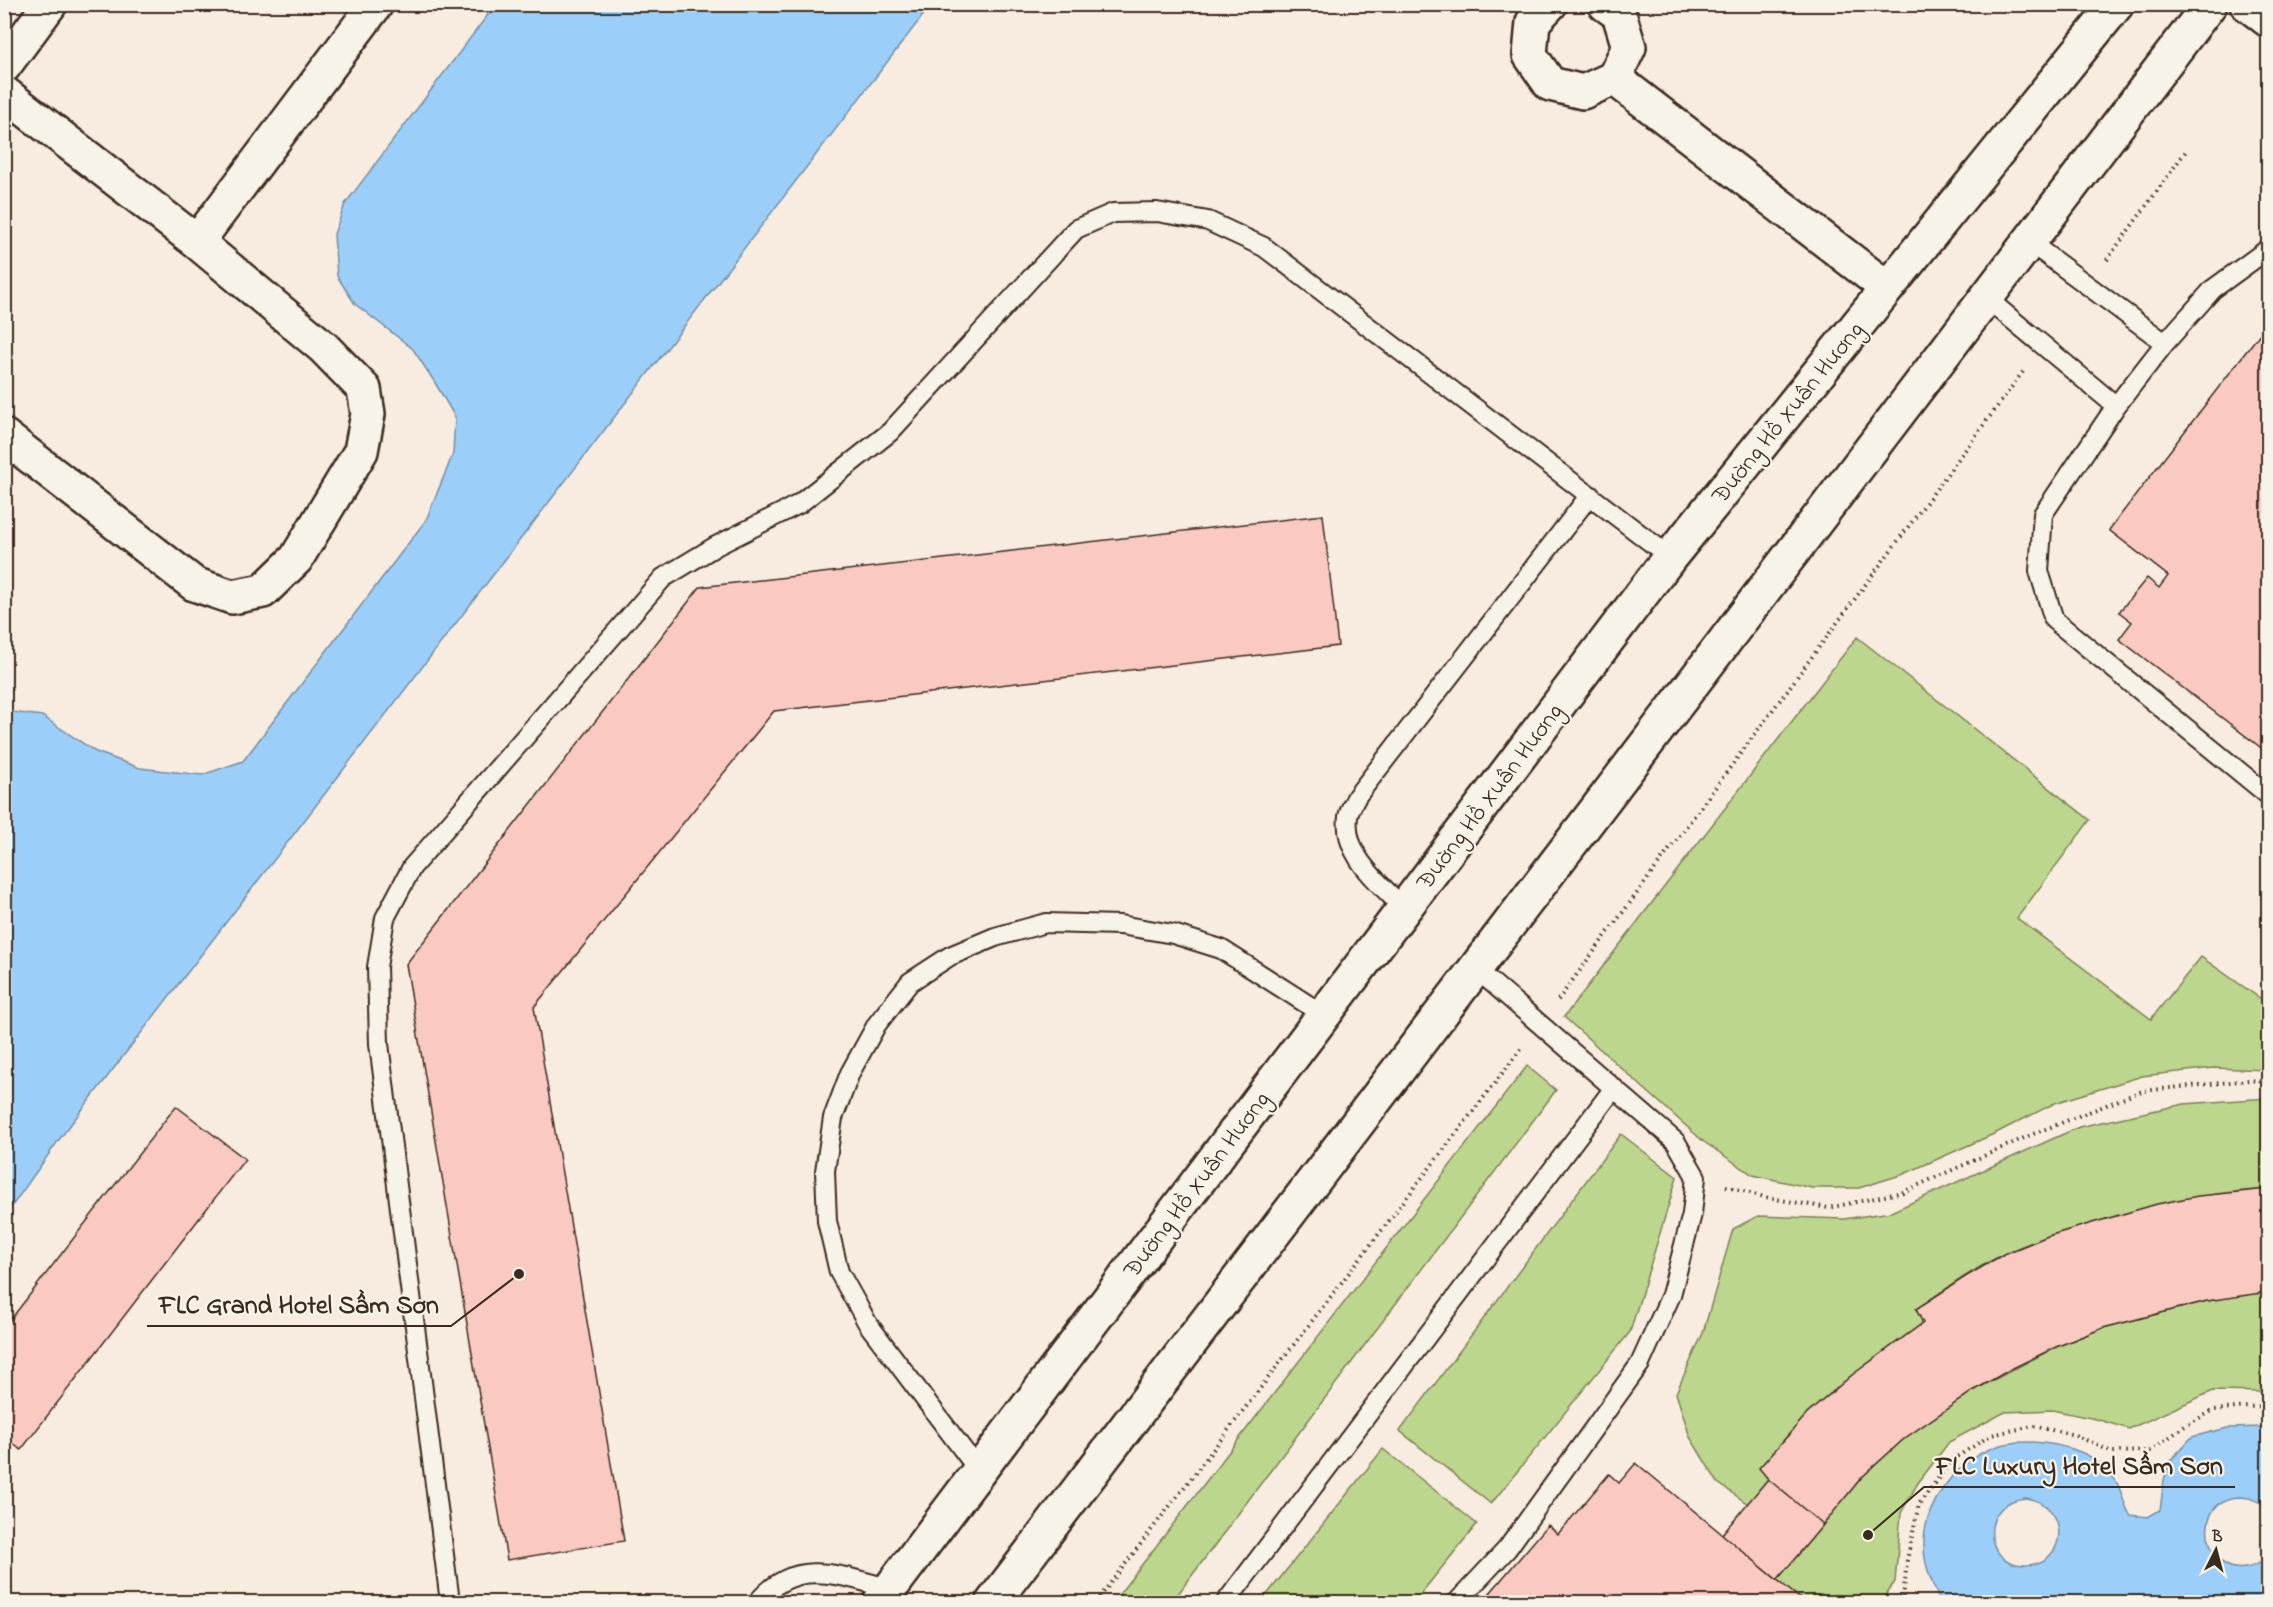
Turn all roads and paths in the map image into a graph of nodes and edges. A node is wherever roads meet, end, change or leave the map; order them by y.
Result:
1 (50, 4) edge
2 (376, 4) edge
3 (1550, 4) edge
4 (1605, 4) edge
5 (2117, 4) edge
6 (2210, 4) edge
7 (2247, 4) edge
8 (2268, 20) edge
9 (4, 66) edge
10 (1614, 78) junction
11 (4, 93) edge
12 (2186, 151) dead end
13 (2028, 241) junction
14 (198, 242) junction
15 (2268, 249) edge
16 (2087, 285) junction
17 (1887, 288) junction
18 (1985, 297) junction
19 (2165, 343) junction
20 (2043, 345) junction
21 (2116, 406) junction
22 (4, 436) edge
23 (1590, 495) junction
24 (1670, 557) junction
25 (2268, 795) edge
26 (1404, 909) junction
27 (1475, 968) junction
28 (1324, 1015) junction
29 (1540, 1024) junction
30 (2268, 1082) edge
31 (1614, 1088) junction
32 (1696, 1177) junction
33 (2268, 1409) edge
34 (980, 1471) junction
35 (885, 1596) edge
36 (450, 1602) edge
37 (758, 1602) edge
38 (993, 1602) edge
39 (1096, 1602) edge
40 (1226, 1602) edge
41 (1457, 1602) edge
42 (1900, 1602) edge

1 - 9 main road
2 - 14 main road
3 - 10 main road
4 - 10 main road
5 - 17 main road, Đường Hồ Xuân Hương
6 - 13 main road
7 - 8 main road
10 - 17 main road
11 - 14 main road
12 - 16 path
13 - 16 lane
13 - 18 main road
14 - 22 main road
15 - 19 lane
16 - 19 lane
17 - 24 main road, Đường Hồ Xuân Hương
18 - 20 lane
18 - 27 main road
19 - 21 lane
20 - 21 lane
20 - 29 path
21 - 25 lane
23 - 24 lane
23 - 26 lane
23 - 36 lane
24 - 26 main road, Đường Hồ Xuân Hương
26 - 28 main road, Đường Hồ Xuân Hương
27 - 29 lane
27 - 38 main road
28 - 34 main road, Đường Hồ Xuân Hương
28 - 34 lane
29 - 31 lane
29 - 39 path
30 - 32 path
31 - 32 lane
31 - 40 lane
32 - 41 lane
33 - 42 path
34 - 35 main road, Đường Hồ Xuân Hương
35 - 37 lane

